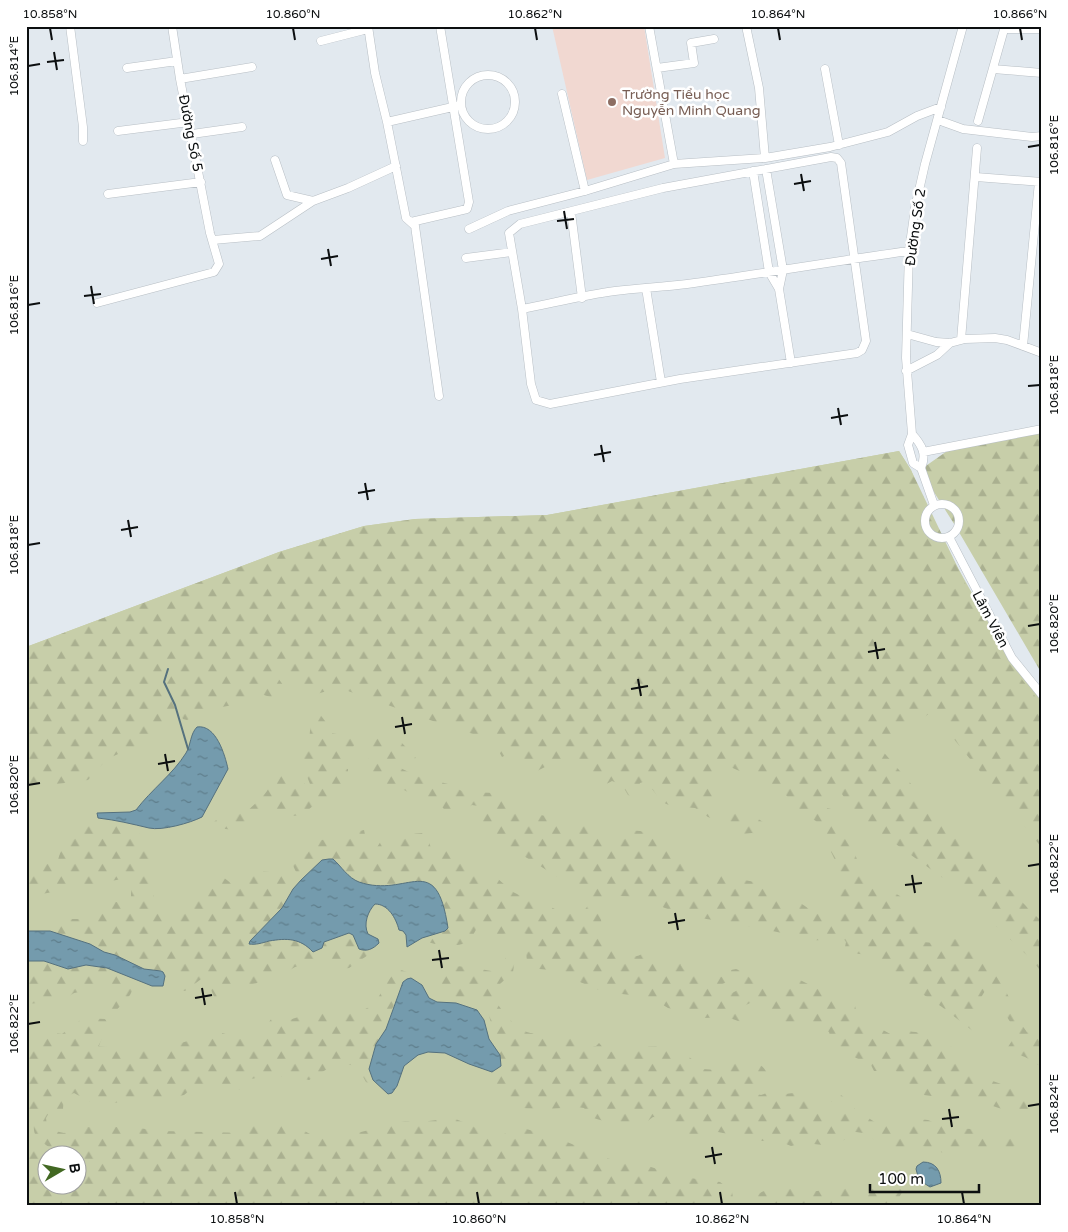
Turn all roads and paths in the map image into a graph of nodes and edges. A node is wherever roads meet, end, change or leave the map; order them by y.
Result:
1 (70, 26) edge
2 (172, 26) edge
3 (440, 26) edge
4 (649, 26) edge
5 (746, 26) edge
6 (963, 26) edge
7 (1004, 27) edge
8 (368, 28) edge
9 (1042, 29) edge
10 (714, 39) dead end
11 (322, 41) dead end
12 (177, 61) junction
13 (127, 68) dead end
14 (252, 68) dead end
15 (657, 68) junction
16 (825, 69) dead end
17 (992, 70) junction
18 (1042, 73) edge
19 (180, 79) junction
20 (562, 94) dead end
21 (461, 105) junction
22 (452, 107) junction
23 (941, 107) junction
24 (938, 120) junction
25 (978, 121) dead end
26 (189, 122) junction
27 (387, 122) junction
28 (242, 127) dead end
29 (118, 131) dead end
30 (192, 134) junction
31 (1042, 136) edge
32 (83, 141) dead end
33 (839, 145) junction
34 (977, 148) dead end
35 (765, 158) junction
36 (275, 160) dead end
37 (674, 164) junction
38 (396, 166) junction
39 (766, 169) junction
40 (753, 171) junction
41 (976, 177) junction
42 (201, 182) junction
43 (1040, 182) edge
44 (586, 191) junction
45 (108, 194) dead end
46 (313, 201) junction
47 (571, 212) junction
48 (411, 222) junction
49 (468, 229) dead end
50 (213, 240) junction
51 (909, 251) junction
52 (512, 252) junction
53 (466, 258) dead end
54 (854, 259) junction
55 (783, 270) junction
56 (770, 272) junction
57 (646, 288) junction
58 (779, 289) junction
59 (582, 298) junction
60 (97, 303) dead end
61 (522, 309) junction
62 (907, 334) junction
63 (961, 340) junction
64 (950, 343) junction
65 (1023, 346) junction
66 (1042, 353) edge
67 (791, 362) junction
68 (906, 371) junction
69 (661, 382) junction
70 (438, 396) dead end
71 (1042, 429) edge
72 (912, 434) junction
73 (923, 452) junction
74 (921, 468) junction
75 (934, 505) junction
76 (949, 536) junction
77 (1042, 695) edge

1 - 32 street
2 - 12 street, Đường Số 5
3 - 22 street
4 - 15 street
5 - 35 street
6 - 23 street, Đường Số 2
7 - 9 street
7 - 17 street
8 - 11 street
8 - 27 street
10 - 15 street
12 - 13 street
12 - 19 street, Đường Số 5
14 - 19 street
15 - 37 street
16 - 33 street
17 - 18 street
17 - 25 street
19 - 26 street, Đường Số 5
20 - 44 street
21 - 21 street
21 - 22 street
22 - 27 street
22 - 48 street
23 - 24 street, Đường Số 2
23 - 33 street
24 - 31 street
24 - 51 street, Đường Số 2
26 - 29 street
26 - 30 street, Đường Số 5
27 - 38 street
28 - 30 street
30 - 42 street, Đường Số 5
33 - 35 street
34 - 41 street
35 - 37 street
36 - 46 street
37 - 44 street
38 - 46 street
38 - 48 street
39 - 40 street
39 - 54 street
39 - 55 street
40 - 47 street
40 - 56 street
41 - 43 street
41 - 63 street
42 - 45 street
42 - 50 street, Đường Số 5
43 - 65 street
44 - 49 street
46 - 50 street
47 - 52 street
47 - 59 street
48 - 70 street
50 - 60 street, Đường Số 5
51 - 54 street
51 - 62 street, Đường Số 2
52 - 53 street
52 - 61 street
54 - 55 street
54 - 67 street
55 - 56 street
55 - 58 street
56 - 57 street
56 - 58 street
57 - 59 street
57 - 69 street
58 - 67 street
59 - 61 street
61 - 69 street
62 - 64 street
62 - 68 street, Đường Số 2
63 - 64 street
63 - 65 street
64 - 68 street
65 - 66 street
67 - 69 street
68 - 72 street, Đường Số 2
71 - 73 street
72 - 73 street
72 - 74 street
73 - 74 street
74 - 75 street
75 - 76 street
75 - 76 street
76 - 77 street, Lâm Viên

